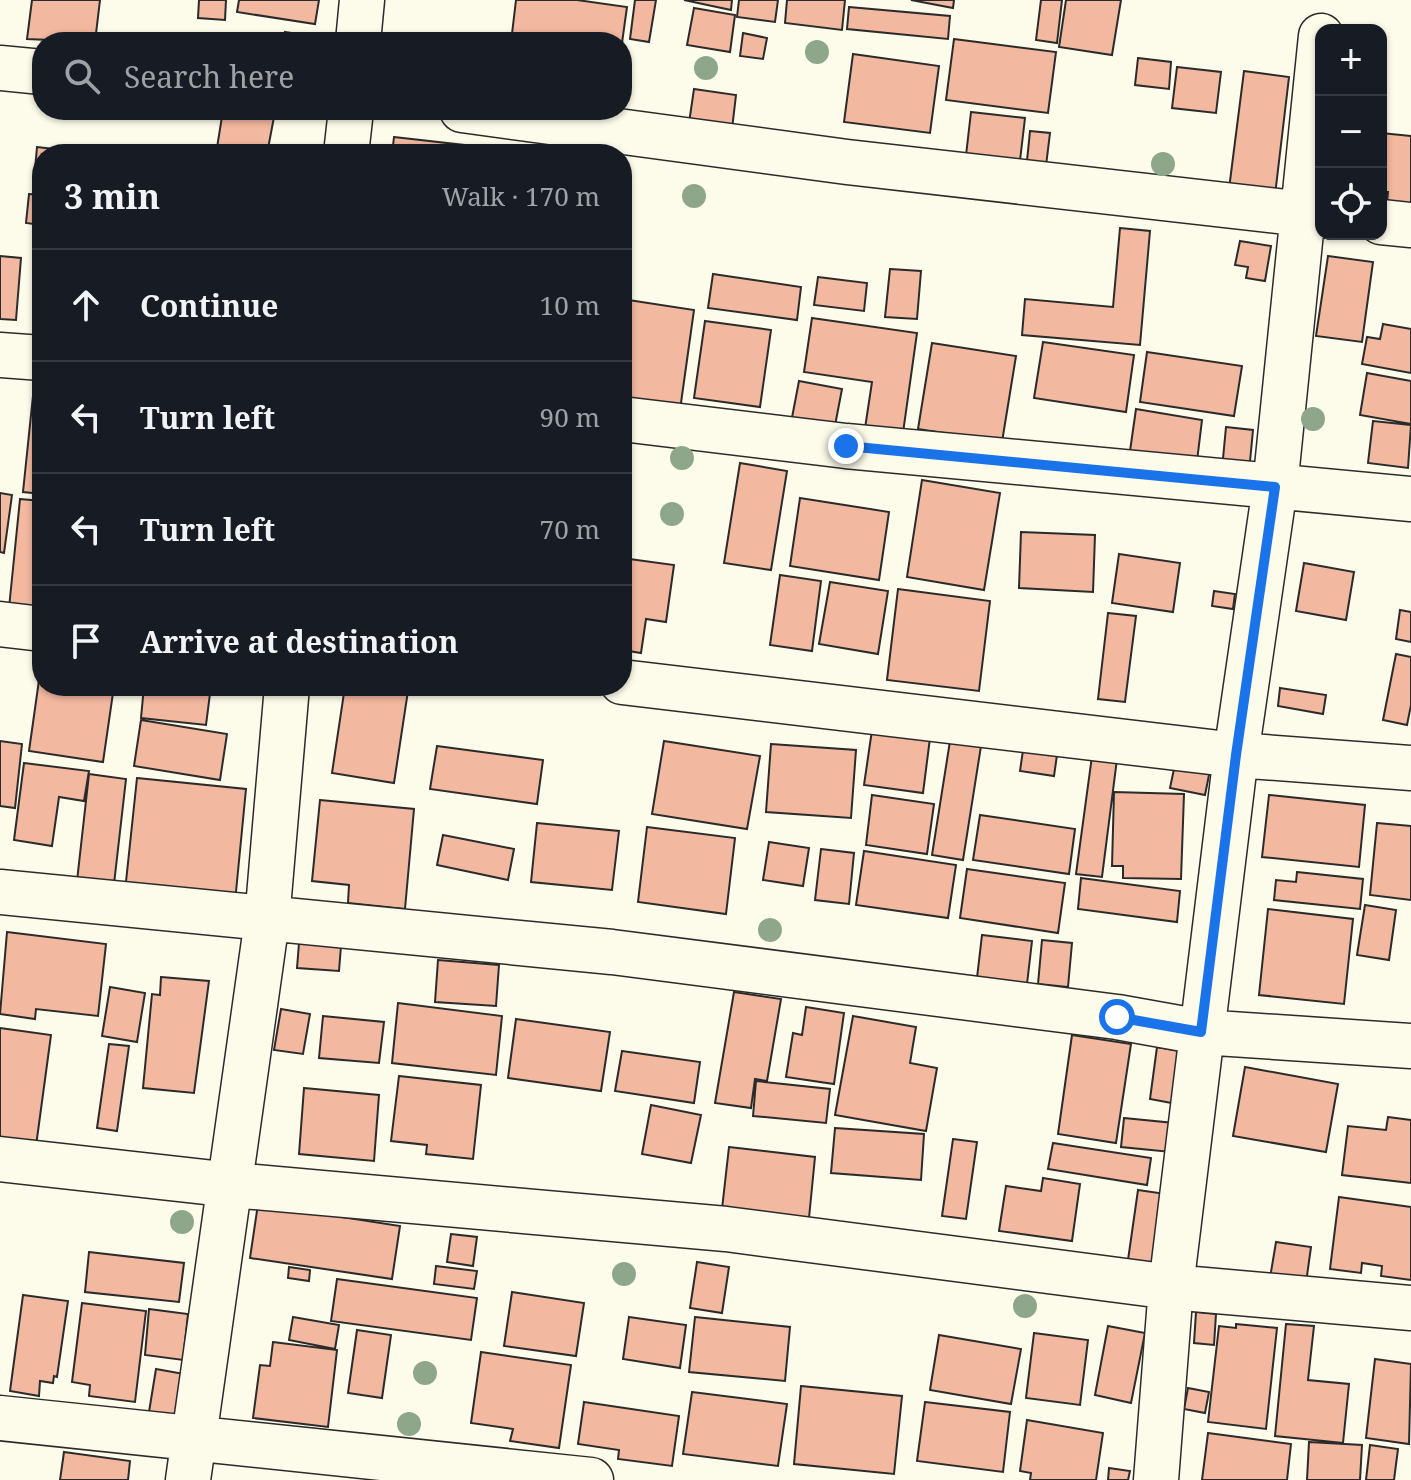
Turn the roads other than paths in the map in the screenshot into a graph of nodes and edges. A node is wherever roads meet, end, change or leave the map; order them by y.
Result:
1 (362, 0) edge
2 (1325, 0) edge
3 (1322, 24) edge
4 (359, 32) edge
5 (0, 68) edge
6 (32, 71) edge
7 (1318, 96) edge
8 (350, 120) edge
9 (536, 120) edge
10 (347, 144) edge
11 (1312, 215) edge
12 (1387, 223) edge
13 (1411, 225) edge
14 (0, 355) edge
15 (32, 357) edge
16 (632, 420) edge
17 (1275, 487) junction
18 (1411, 499) edge
19 (0, 624) edge
20 (32, 628) edge
21 (632, 683) edge
22 (286, 696) edge
23 (1236, 755) junction
24 (1411, 768) edge
25 (0, 892) edge
26 (267, 920) junction
27 (1201, 1032) junction
28 (1411, 1046) edge
29 (0, 1159) edge
30 (232, 1185) junction
31 (1171, 1287) junction
32 (1411, 1308) edge
33 (0, 1418) edge
34 (191, 1436) junction
35 (188, 1480) edge
36 (591, 1480) edge
37 (1156, 1480) edge

1 - 4 street
2 - 3 street
5 - 6 street
7 - 11 street
8 - 10 street
9 - 11 street
11 - 17 street
12 - 13 street
14 - 15 street
16 - 17 street
17 - 18 street
17 - 23 street
19 - 20 street
21 - 23 street
22 - 26 street
23 - 24 street
23 - 27 street
25 - 26 street
26 - 27 street
26 - 30 street
27 - 28 street
27 - 31 street
29 - 30 street
30 - 31 street
30 - 34 street
31 - 32 street
31 - 37 street
33 - 34 street
34 - 35 street
34 - 36 street

